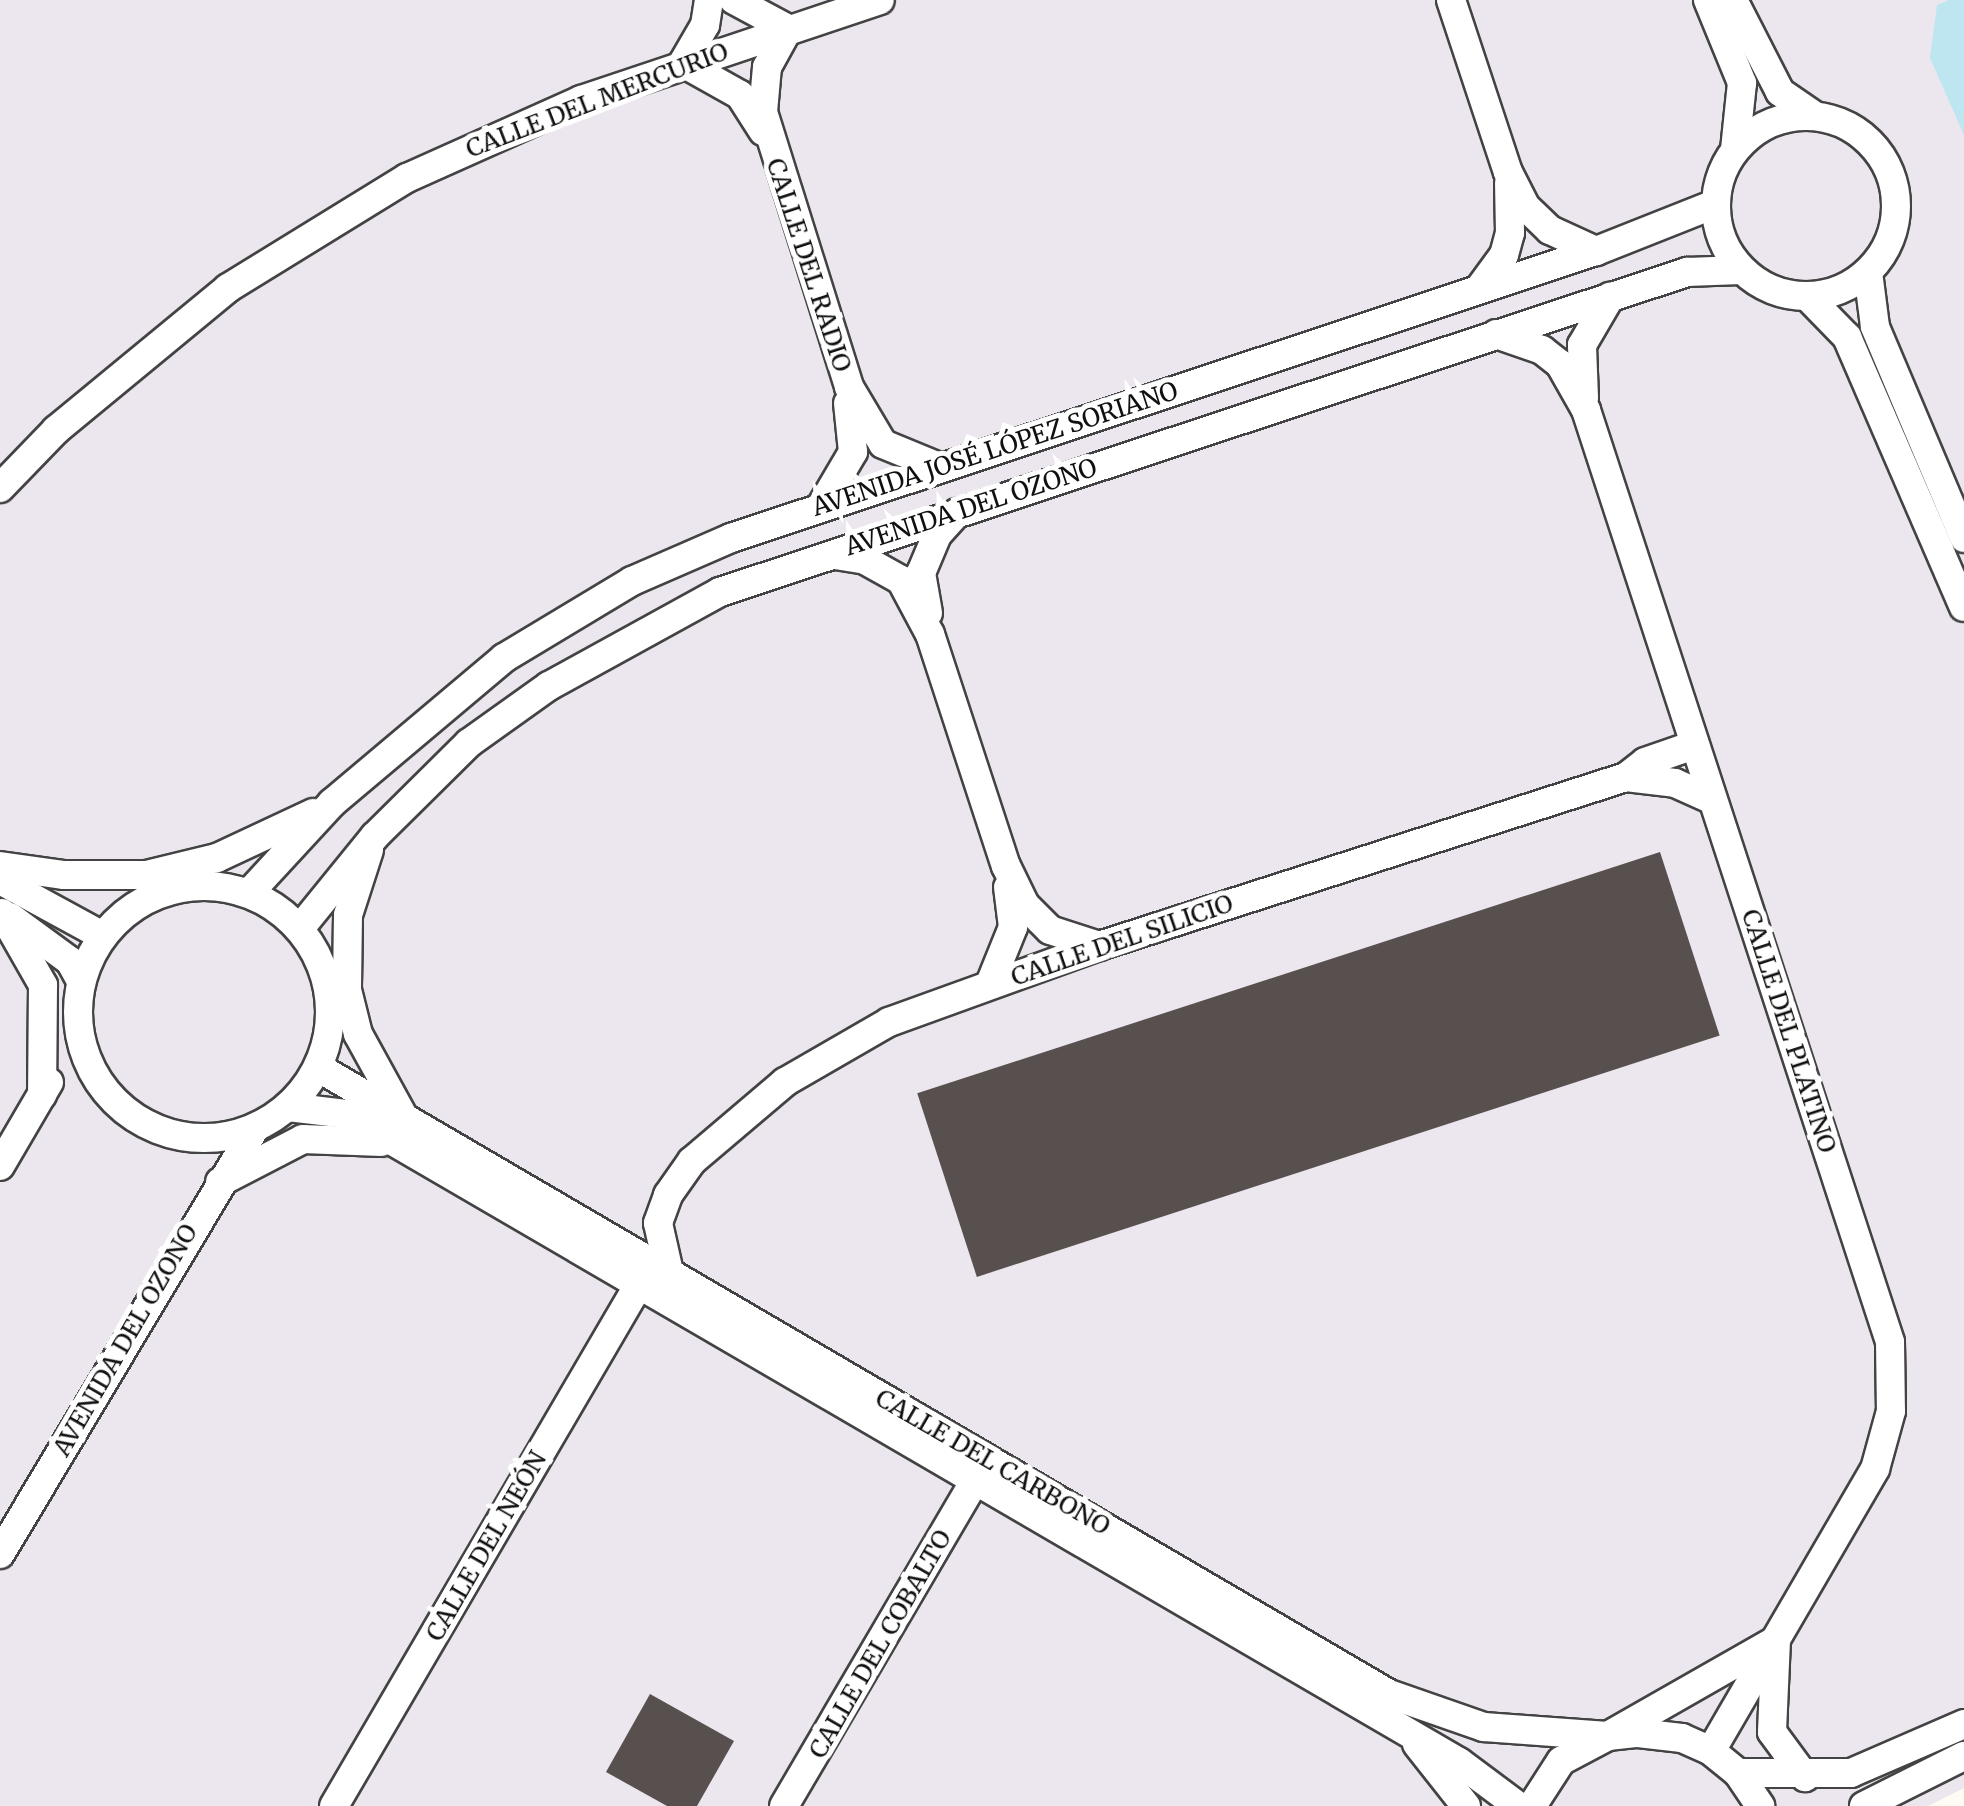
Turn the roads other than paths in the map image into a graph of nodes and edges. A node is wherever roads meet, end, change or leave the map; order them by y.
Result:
1 (709, 0) edge
2 (734, 0) edge
3 (880, 0) edge
4 (1452, 0) edge
5 (1708, 0) edge
6 (1734, 0) edge
7 (788, 29) junction
8 (682, 63) junction
9 (1815, 116) junction
10 (769, 142) junction
11 (1735, 150) junction
12 (1508, 172) junction
13 (1715, 204) junction
14 (1596, 251) junction
15 (1741, 270) junction
16 (1868, 272) junction
17 (1479, 289) junction
18 (1610, 297) junction
19 (1808, 297) junction
20 (1496, 334) junction
21 (849, 387) junction
22 (1586, 410) junction
23 (939, 467) junction
24 (0, 488) edge
25 (820, 508) junction
26 (958, 512) junction
27 (1964, 538) edge
28 (828, 554) junction
29 (1964, 607) edge
30 (930, 634) junction
31 (1680, 700) junction
32 (1696, 752) junction
33 (1639, 772) junction
34 (1711, 799) junction
35 (332, 804) junction
36 (374, 836) junction
37 (0, 866) edge
38 (1006, 866) junction
39 (0, 880) edge
40 (250, 892) junction
41 (1, 912) edge
42 (300, 927) junction
43 (101, 935) junction
44 (1099, 946) junction
45 (80, 979) junction
46 (990, 984) junction
47 (76, 1028) junction
48 (319, 1068) junction
49 (42, 1095) junction
50 (288, 1107) junction
51 (404, 1117) junction
52 (254, 1128) junction
53 (395, 1145) junction
54 (0, 1166) edge
55 (215, 1185) junction
56 (668, 1194) junction
57 (603, 1234) junction
58 (669, 1272) junction
59 (638, 1286) junction
60 (975, 1481) junction
61 (0, 1554) edge
62 (1776, 1640) junction
63 (1964, 1724) edge
64 (1407, 1732) junction
65 (1608, 1736) junction
66 (1711, 1751) junction
67 (1964, 1756) edge
68 (1738, 1774) junction
69 (1805, 1778) junction
70 (334, 1806) edge
71 (784, 1806) edge
72 (1466, 1806) edge
73 (1518, 1806) edge
74 (1532, 1806) edge
75 (1760, 1806) edge
76 (1864, 1806) edge

1 - 8 street
2 - 7 street
3 - 7 street, CALLE DEL MERCURIO
4 - 12 street
5 - 11 street
6 - 9 street
7 - 8 street, CALLE DEL MERCURIO
7 - 10 street, CALLE DEL RADIO
8 - 10 street, CALLE DEL RADIO
8 - 24 street, CALLE DEL MERCURIO
9 - 11 street
9 - 16 street
10 - 21 street, CALLE DEL RADIO
11 - 13 street
12 - 14 street
12 - 17 street
13 - 14 street, AVENIDA JOSÉ LÓPEZ SORIANO
13 - 15 street
14 - 17 street, AVENIDA JOSÉ LÓPEZ SORIANO
15 - 18 street, AVENIDA DEL OZONO
15 - 19 street
16 - 19 street
16 - 27 street
17 - 23 street, AVENIDA JOSÉ LÓPEZ SORIANO
18 - 20 street, AVENIDA DEL OZONO
18 - 22 street, CALLE DEL PLATINO
19 - 29 street
20 - 22 street, CALLE DEL PLATINO
20 - 26 street, AVENIDA DEL OZONO
21 - 23 street, CALLE DEL RADIO
21 - 25 street, CALLE DEL RADIO
22 - 31 street, CALLE DEL PLATINO
23 - 25 street, AVENIDA JOSÉ LÓPEZ SORIANO
25 - 35 street, AVENIDA JOSÉ LÓPEZ SORIANO
26 - 28 street, AVENIDA DEL OZONO
26 - 30 street
28 - 30 street
28 - 36 street, AVENIDA DEL OZONO
30 - 38 street
31 - 32 street, CALLE DEL PLATINO
31 - 33 street
32 - 33 street, CALLE DEL SILICIO
32 - 34 street, CALLE DEL PLATINO
33 - 34 street
33 - 44 street, CALLE DEL SILICIO
34 - 62 street, CALLE DEL PLATINO
35 - 37 street, AVENIDA JOSÉ LÓPEZ SORIANO
35 - 40 street, AVENIDA JOSÉ LÓPEZ SORIANO
36 - 42 street, AVENIDA DEL OZONO
36 - 51 street
38 - 44 street
38 - 46 street
39 - 43 street
40 - 42 street
40 - 43 street
41 - 45 street
41 - 49 street
42 - 48 street
43 - 45 street
44 - 46 street, CALLE DEL SILICIO
45 - 47 street
46 - 56 street, CALLE DEL SILICIO
47 - 49 street
47 - 52 street
48 - 50 street
48 - 51 street, CALLE DEL CARBONO
49 - 54 street
50 - 52 street
50 - 53 street, CALLE DEL CARBONO
51 - 57 street, CALLE DEL CARBONO
52 - 55 street, AVENIDA DEL OZONO
53 - 55 street
53 - 59 street, CALLE DEL CARBONO
55 - 61 street, AVENIDA DEL OZONO
56 - 57 street, CALLE DEL SILICIO
56 - 58 street
57 - 58 street, CALLE DEL CARBONO
58 - 65 street, CALLE DEL CARBONO
59 - 60 street, CALLE DEL CARBONO
59 - 70 street, CALLE DEL NEÓN
60 - 64 street, CALLE DEL CARBONO
60 - 71 street, CALLE DEL COBALTO
62 - 65 street
62 - 66 street, CALLE DEL PLATINO
62 - 69 street, CALLE DEL PLATINO
63 - 69 street
64 - 72 street, CALLE DEL CARBONO
64 - 73 street, CALLE DEL CARBONO
65 - 66 street, CALLE DEL CARBONO
65 - 74 street
66 - 68 street
67 - 76 street
68 - 69 street
68 - 75 street

